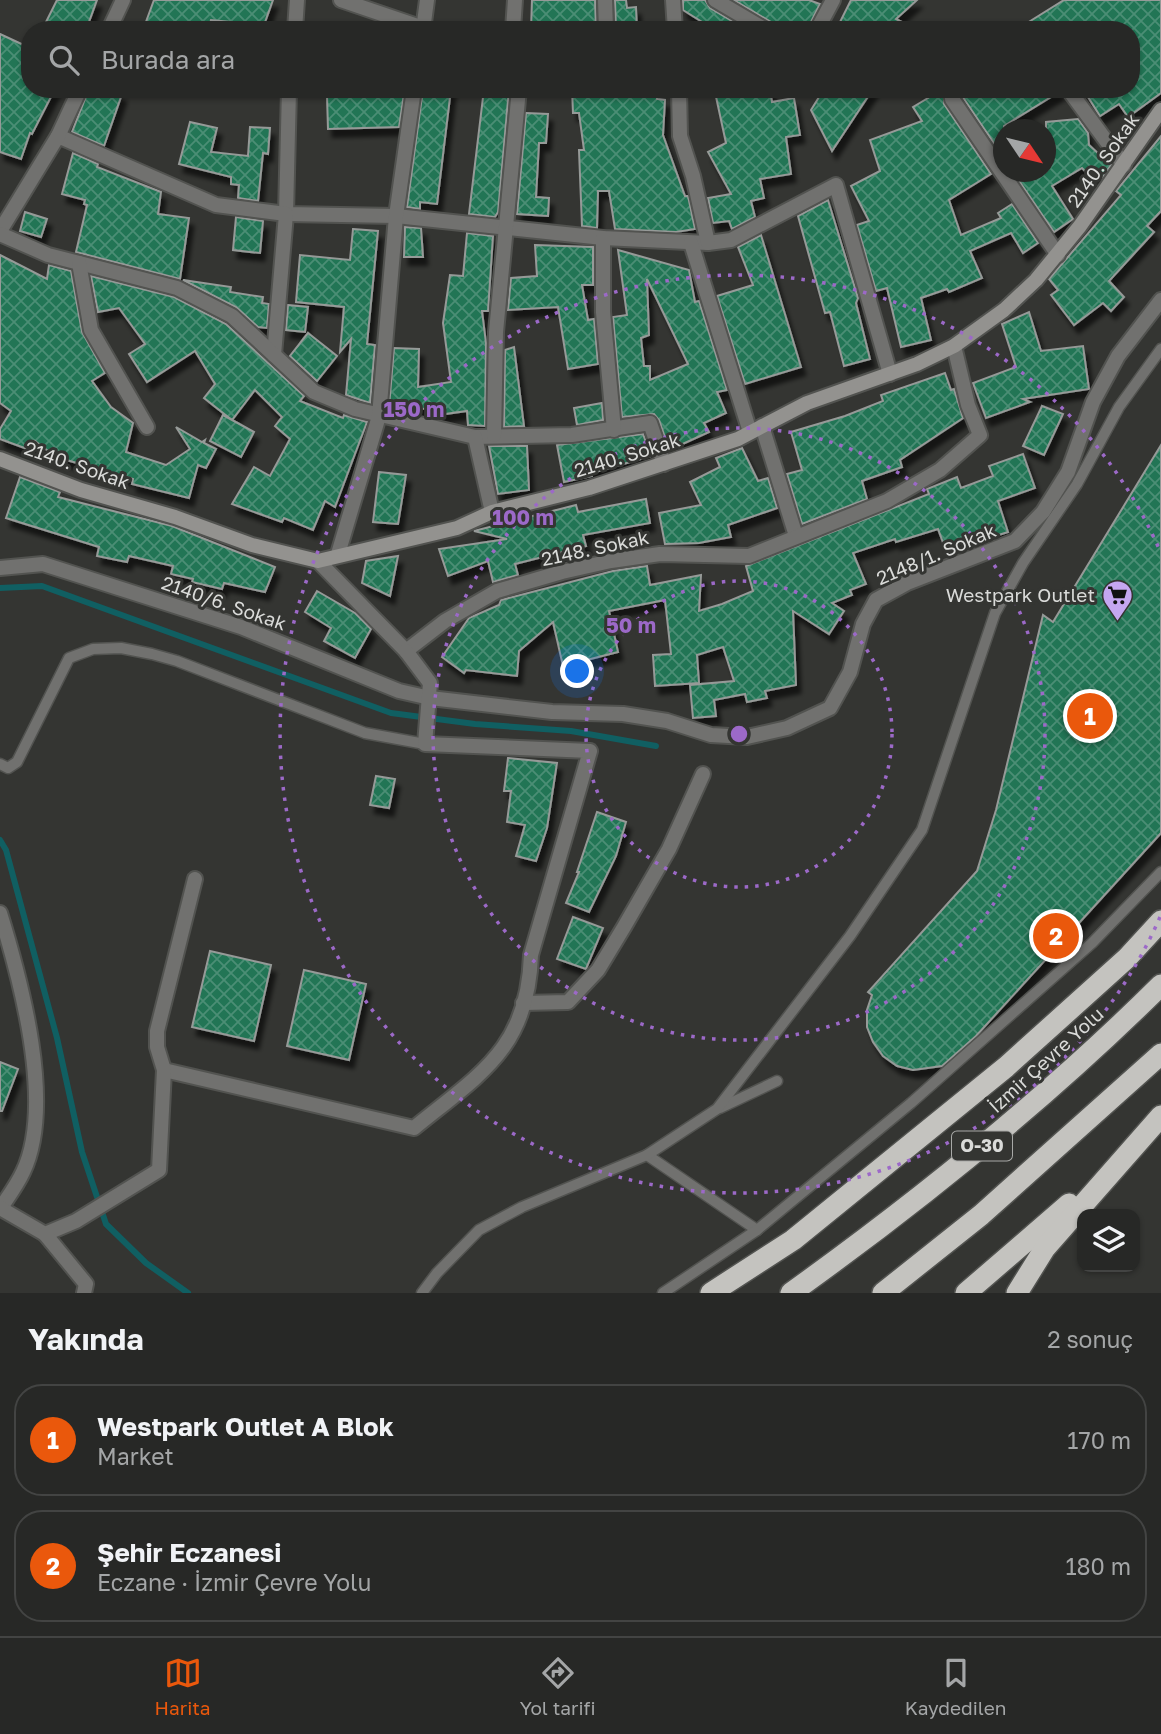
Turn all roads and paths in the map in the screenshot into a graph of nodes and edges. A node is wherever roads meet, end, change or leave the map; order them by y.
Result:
1 (123, 0) edge
2 (297, 0) edge
3 (341, 0) edge
4 (427, 0) edge
5 (515, 0) edge
6 (605, 0) edge
7 (673, 0) edge
8 (715, 0) edge
9 (833, 0) edge
10 (113, 21) edge
11 (296, 21) edge
12 (402, 21) edge
13 (426, 21) edge
14 (514, 21) edge
15 (606, 21) edge
16 (674, 21) edge
17 (751, 21) edge
18 (822, 21) edge
19 (76, 98) edge
20 (289, 98) edge
21 (413, 98) edge
22 (518, 98) edge
23 (679, 98) edge
24 (1075, 98) edge
25 (952, 99) dead end
26 (1161, 110) edge
27 (58, 136) junction
28 (1124, 165) junction
29 (286, 214) junction
30 (396, 216) junction
31 (505, 229) junction
32 (0, 233) edge
33 (603, 238) junction
34 (691, 243) junction
35 (708, 243) junction
36 (1058, 255) junction
37 (79, 263) junction
38 (1161, 300) edge
39 (954, 346) junction
40 (1161, 349) edge
41 (274, 355) junction
42 (890, 374) junction
43 (379, 416) junction
44 (147, 427) dead end
45 (756, 429) junction
46 (614, 430) junction
47 (494, 435) junction
48 (475, 437) junction
49 (0, 459) edge
50 (664, 464) junction
51 (492, 512) junction
52 (796, 536) junction
53 (338, 554) junction
54 (318, 561) junction
55 (0, 568) edge
56 (406, 650) junction
57 (430, 698) junction
58 (425, 744) junction
59 (0, 764) edge
60 (702, 774) dead end
61 (1161, 872) edge
62 (194, 879) dead end
63 (1, 920) edge
64 (1161, 921) edge
65 (1161, 985) edge
66 (523, 1003) junction
67 (1161, 1054) edge
68 (164, 1070) junction
69 (777, 1081) dead end
70 (717, 1109) junction
71 (1161, 1116) edge
72 (1133, 1147) junction
73 (647, 1155) junction
74 (0, 1208) edge
75 (757, 1230) junction
76 (45, 1234) junction
77 (89, 1290) edge
78 (422, 1293) edge
79 (663, 1293) edge
80 (711, 1293) edge
81 (791, 1293) edge
82 (883, 1293) edge
83 (965, 1293) edge
84 (1017, 1293) edge

1 - 10 street
2 - 11 street
3 - 12 street
4 - 13 street
5 - 14 street
6 - 15 street
7 - 16 street
8 - 17 street
9 - 18 street
19 - 27 street
20 - 29 street
21 - 30 street
22 - 31 street
23 - 35 street
24 - 28 street
25 - 36 street
26 - 28 street, 2140. Sokak
27 - 29 street
27 - 32 street
28 - 36 street, 2140. Sokak
29 - 30 street
29 - 41 street
30 - 31 street
30 - 43 street
31 - 33 street
31 - 47 street
32 - 37 street
33 - 34 street
33 - 46 street
34 - 35 street
34 - 45 street
35 - 42 street
36 - 39 street, 2140. Sokak
37 - 41 street
37 - 44 street
38 - 57 street, 2148/1. Sokak
39 - 42 street, 2140. Sokak
39 - 52 street, 2148. Sokak
40 - 70 lane
41 - 43 street
42 - 45 street, 2140. Sokak
43 - 48 street
43 - 53 street
45 - 50 street, 2140. Sokak
45 - 52 street
46 - 47 street
46 - 50 street
47 - 48 street
48 - 51 street
49 - 54 street, 2140. Sokak
50 - 51 street, 2140. Sokak
51 - 53 street, 2140. Sokak
52 - 56 street, 2148. Sokak
53 - 54 street, 2140. Sokak
54 - 56 street
55 - 57 street, 2140/6. Sokak
56 - 57 street
57 - 58 street
58 - 59 lane
58 - 66 street
60 - 66 street
61 - 75 lane
62 - 68 street
63 - 74 street
64 - 80 highway
65 - 81 highway, İzmir Çevre Yolu / O-30
66 - 68 street
67 - 82 highway, O-30
68 - 76 street
69 - 70 lane
70 - 73 lane
71 - 72 highway
72 - 83 highway
72 - 84 highway
73 - 75 lane
73 - 78 lane
74 - 76 street
75 - 79 lane
76 - 77 street

